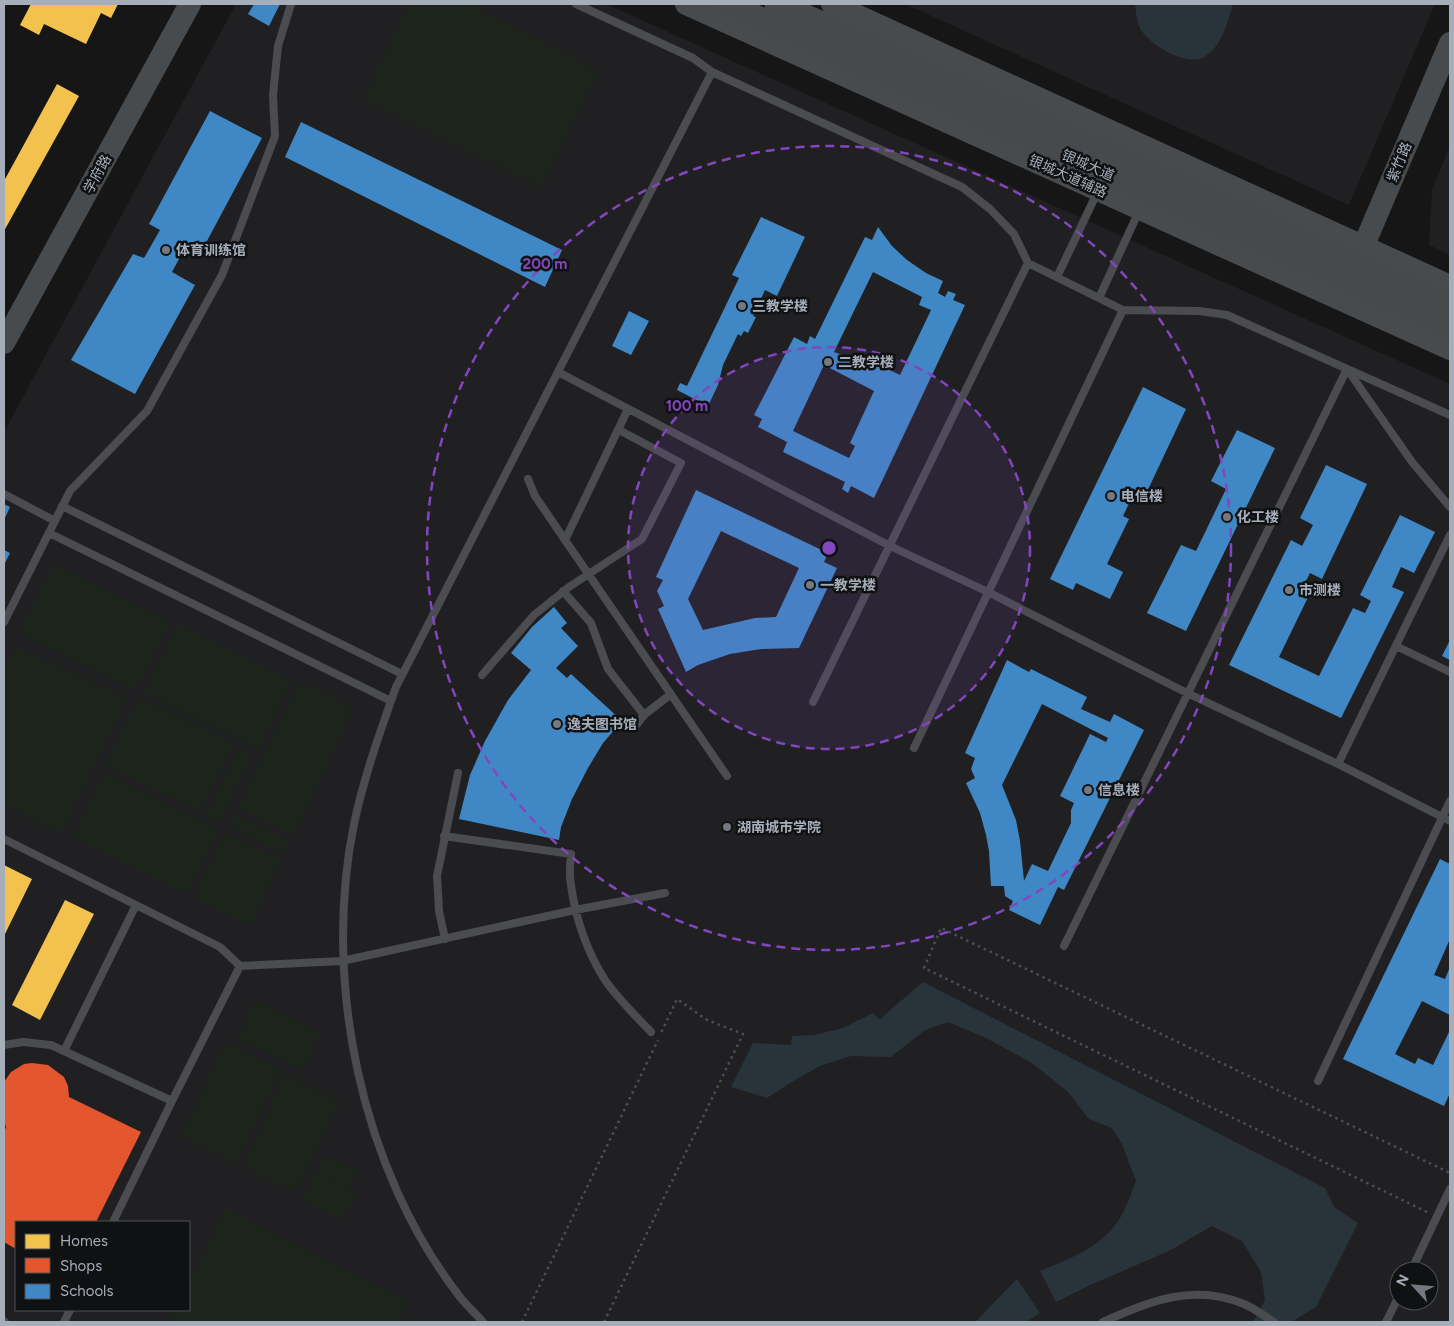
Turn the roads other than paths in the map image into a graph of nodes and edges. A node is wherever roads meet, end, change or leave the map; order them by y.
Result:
1 (190, 4) edge
2 (291, 4) edge
3 (576, 4) edge
4 (686, 4) edge
5 (726, 4) edge
6 (832, 4) edge
7 (772, 10) edge
8 (1450, 42) edge
9 (712, 72) junction
10 (1106, 173) junction
11 (1148, 191) junction
12 (1028, 262) junction
13 (1356, 263) junction
14 (1057, 277) junction
15 (1450, 286) edge
16 (1099, 298) junction
17 (1450, 304) edge
18 (1123, 310) junction
19 (1450, 327) edge
20 (4, 343) edge
21 (1450, 349) edge
22 (1348, 369) junction
23 (558, 372) junction
24 (628, 409) junction
25 (1450, 415) edge
26 (619, 430) junction
27 (528, 479) dead end
28 (4, 494) edge
29 (62, 506) junction
30 (1450, 507) edge
31 (55, 521) junction
32 (49, 533) junction
33 (1450, 535) edge
34 (565, 540) junction
35 (890, 546) junction
36 (589, 574) junction
37 (563, 592) junction
38 (988, 592) junction
39 (4, 622) edge
40 (1396, 646) junction
41 (1450, 672) edge
42 (402, 674) junction
43 (482, 675) dead end
44 (1187, 693) junction
45 (671, 694) junction
46 (391, 701) junction
47 (813, 702) dead end
48 (644, 715) junction
49 (634, 728) dead end
50 (914, 748) dead end
51 (1338, 764) junction
52 (458, 773) dead end
53 (727, 776) dead end
54 (1450, 801) edge
55 (1447, 819) edge
56 (444, 836) junction
57 (4, 838) edge
58 (665, 893) dead end
59 (136, 905) junction
60 (575, 910) junction
61 (445, 939) junction
62 (1064, 946) dead end
63 (342, 961) junction
64 (240, 966) junction
65 (652, 1032) dead end
66 (4, 1044) edge
67 (64, 1051) junction
68 (1318, 1080) dead end
69 (172, 1101) junction
70 (1450, 1188) edge
71 (112, 1221) edge
72 (1416, 1261) edge
73 (483, 1322) edge
74 (1103, 1322) edge
75 (1274, 1322) edge

1 - 20 street, 学府路
2 - 29 lane
3 - 9 lane
4 - 21 street, 银城大道辅路
5 - 7 main road, 银城大道
6 - 13 street
7 - 10 main road, 银城大道
7 - 13 main road, 银城大道
8 - 13 street, 紫竹路
9 - 12 lane
9 - 23 lane
10 - 11 main road, 银城大道
10 - 14 lane
11 - 13 main road, 银城大道
11 - 16 lane
12 - 14 lane
12 - 35 lane
13 - 15 street
13 - 17 main road, 银城大道
13 - 19 main road, 银城大道
14 - 16 lane
16 - 18 lane
18 - 22 lane
18 - 38 lane
22 - 25 lane
22 - 30 lane
22 - 44 lane
23 - 24 lane
23 - 42 lane
24 - 26 lane
24 - 35 lane
26 - 34 lane
26 - 36 lane
27 - 34 lane
28 - 31 lane
29 - 31 lane
29 - 42 lane
31 - 32 lane
32 - 39 lane
32 - 46 lane
33 - 40 lane
34 - 36 lane
35 - 38 lane
35 - 47 lane
36 - 37 lane
36 - 45 lane
37 - 43 lane
37 - 48 lane
38 - 44 lane
38 - 50 lane
40 - 41 lane
40 - 51 lane
42 - 46 lane
44 - 51 lane
44 - 62 lane
45 - 48 lane
45 - 53 lane
46 - 63 lane
48 - 49 lane
51 - 55 lane
52 - 56 lane
54 - 55 lane
55 - 68 lane
56 - 60 lane
56 - 61 lane
57 - 59 lane
58 - 60 lane
59 - 64 lane
59 - 67 lane
60 - 61 lane
60 - 65 lane
61 - 63 lane
63 - 64 lane
63 - 73 lane
64 - 69 lane
66 - 67 lane
67 - 69 lane
69 - 71 lane
70 - 72 lane
74 - 75 lane

